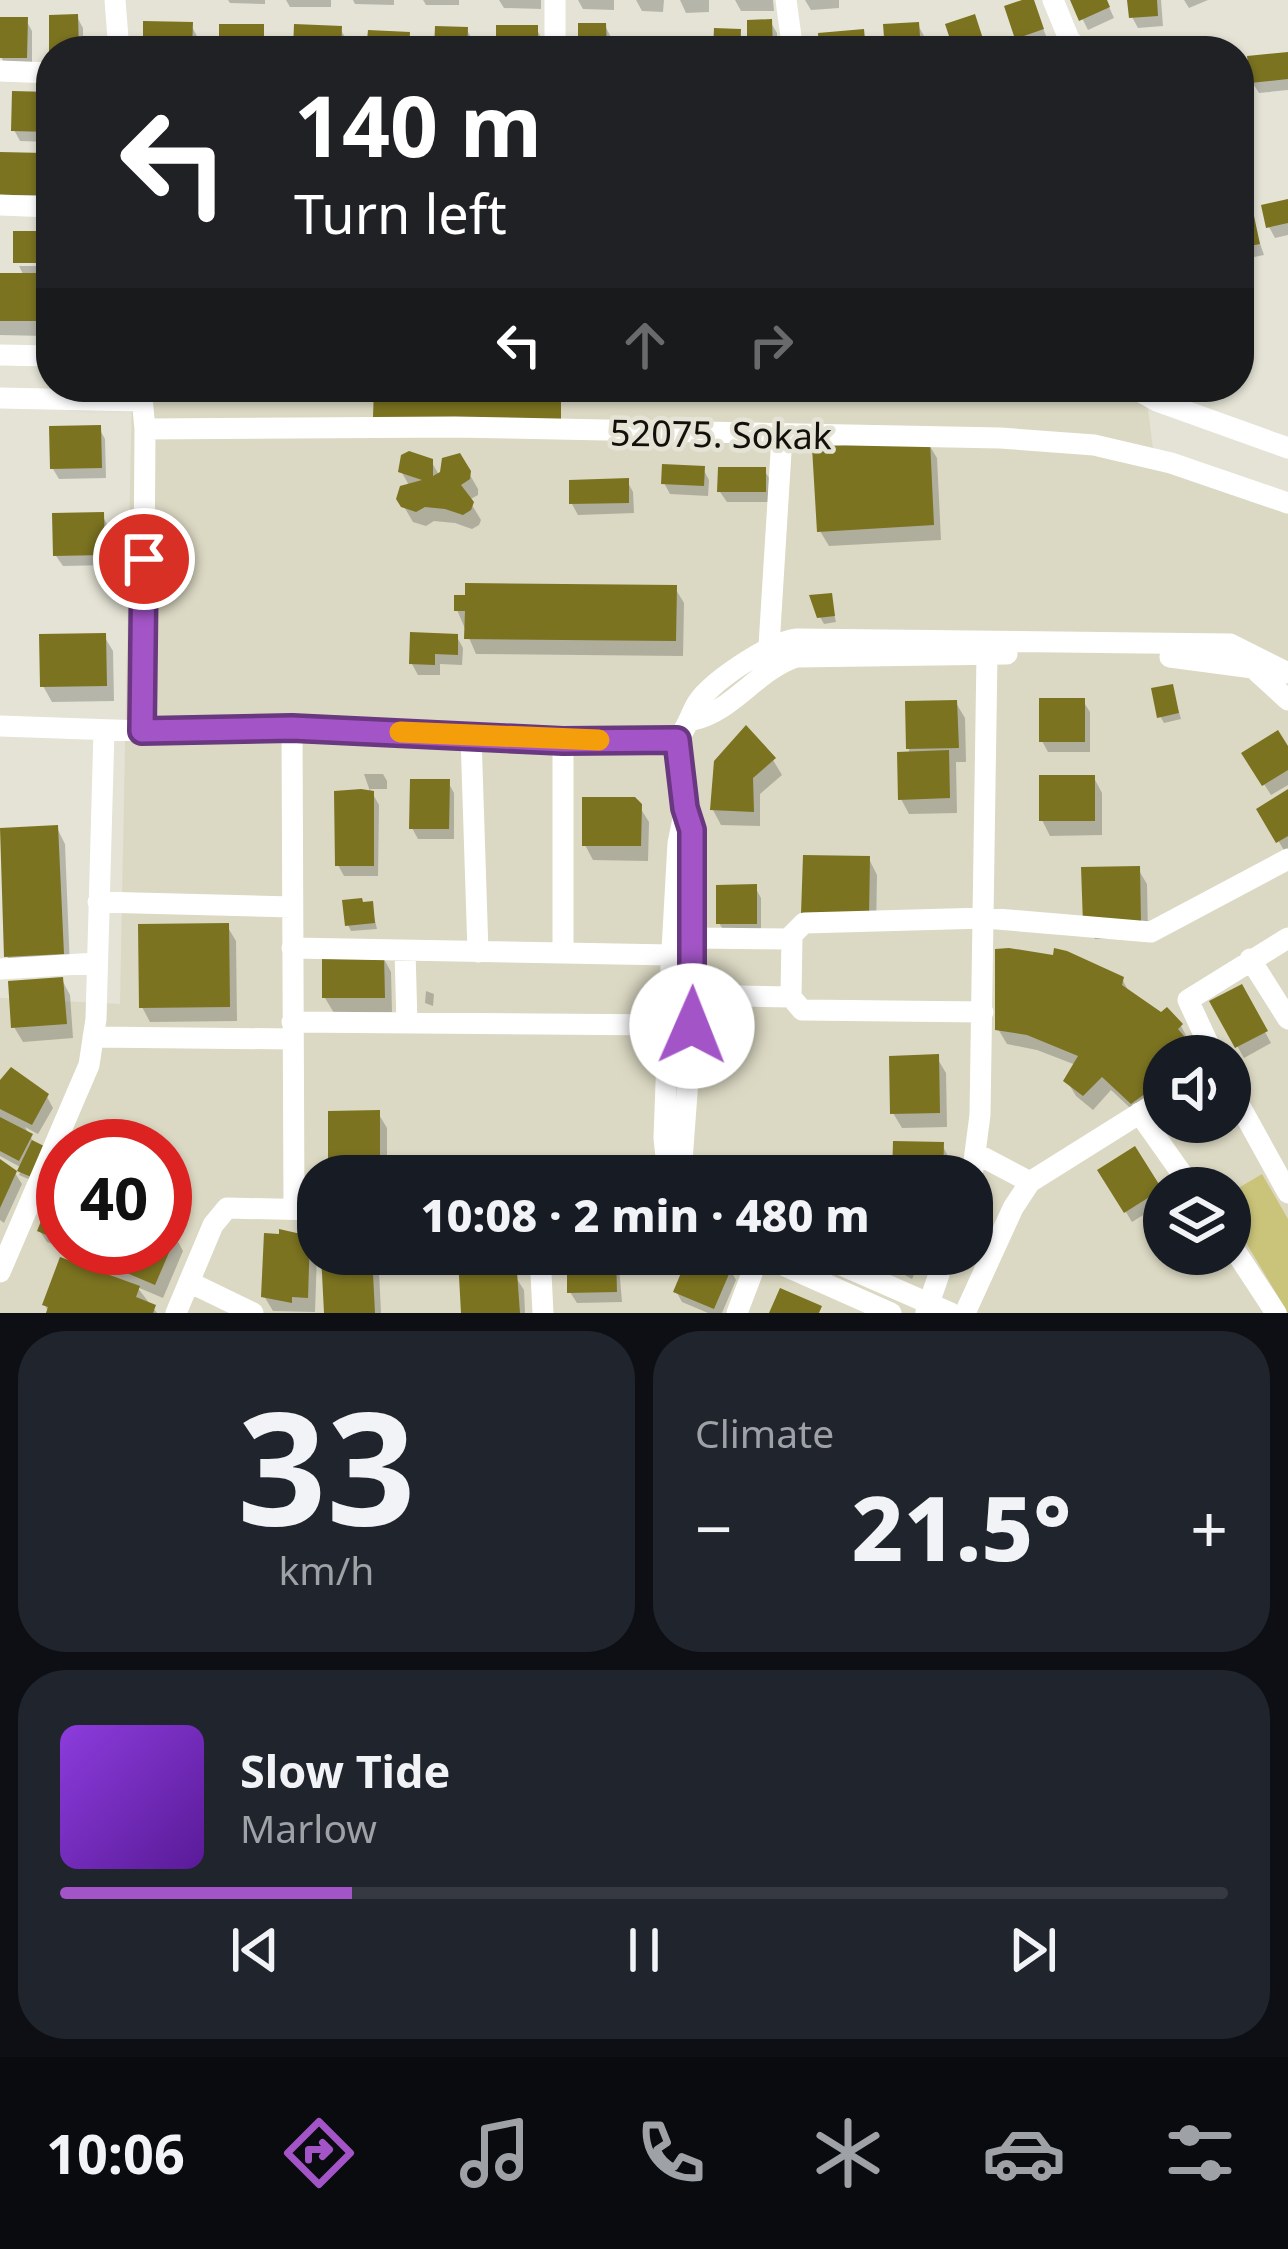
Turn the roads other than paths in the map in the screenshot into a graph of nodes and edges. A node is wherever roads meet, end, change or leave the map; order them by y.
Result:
1 (115, 0) edge
2 (555, 0) edge
3 (786, 0) edge
4 (1053, 0) edge
5 (118, 36) edge
6 (555, 36) edge
7 (791, 36) edge
8 (1069, 36) edge
9 (0, 71) edge
10 (36, 72) edge
11 (0, 205) edge
12 (36, 206) edge
13 (0, 355) edge
14 (36, 356) edge
15 (36, 397) edge
16 (0, 398) edge
17 (142, 402) edge
18 (1160, 402) edge
19 (145, 429) junction
20 (782, 436) junction
21 (1288, 448) edge
22 (1288, 503) edge
23 (769, 646) junction
24 (987, 654) junction
25 (1288, 674) edge
26 (1288, 700) edge
27 (693, 720) junction
28 (0, 726) edge
29 (292, 728) junction
30 (104, 730) junction
31 (142, 731) junction
32 (471, 736) junction
33 (677, 740) junction
34 (563, 741) junction
35 (685, 808) junction
36 (1284, 871) edge
37 (98, 902) junction
38 (292, 907) junction
39 (985, 918) junction
40 (693, 938) junction
41 (1288, 938) edge
42 (792, 939) junction
43 (292, 949) junction
44 (406, 951) junction
45 (478, 952) junction
46 (563, 953) junction
47 (672, 956) junction
48 (1250, 959) junction
49 (97, 963) junction
50 (0, 969) edge
51 (692, 995) junction
52 (791, 997) junction
53 (983, 1012) junction
54 (1288, 1019) edge
55 (407, 1023) junction
56 (668, 1025) junction
57 (292, 1031) junction
58 (1204, 1035) edge
59 (93, 1037) junction
60 (1143, 1111) edge
61 (1139, 1113) junction
62 (1251, 1126) edge
63 (666, 1155) edge
64 (682, 1155) edge
65 (975, 1155) edge
66 (1177, 1167) edge
67 (993, 1171) edge
68 (1030, 1183) junction
69 (1288, 1193) edge
70 (294, 1209) junction
71 (297, 1209) edge
72 (0, 1272) edge
73 (541, 1275) edge
74 (751, 1275) edge
75 (806, 1275) edge
76 (859, 1275) edge
77 (939, 1275) edge
78 (1251, 1275) edge
79 (189, 1282) junction
80 (927, 1308) edge
81 (250, 1312) edge
82 (176, 1313) edge
83 (543, 1313) edge
84 (736, 1313) edge
85 (891, 1313) edge
86 (951, 1313) edge
87 (965, 1313) edge
88 (1276, 1313) edge

1 - 5 street
2 - 6 street
3 - 7 street
4 - 8 street
9 - 10 street
11 - 12 street
13 - 14 street
15 - 16 street
17 - 19 street
18 - 21 street
19 - 20 street, 52075. Sokak
19 - 31 street
20 - 22 street, 52075. Sokak
20 - 23 street
23 - 25 street
23 - 27 street
24 - 26 street
24 - 27 street
24 - 39 street
27 - 33 street
28 - 30 street
29 - 31 street
29 - 32 street
29 - 38 street
30 - 31 street
30 - 37 street
32 - 34 street
32 - 45 street
33 - 34 street
33 - 35 street
34 - 46 street
35 - 40 street
35 - 47 street
36 - 39 street
37 - 38 street
37 - 49 street
38 - 43 street
39 - 42 street
39 - 53 street
40 - 42 street
40 - 51 street
41 - 48 street
42 - 52 street
43 - 44 street
43 - 57 street
44 - 45 street
44 - 55 street
45 - 46 street
46 - 47 street
47 - 56 street
48 - 54 street
48 - 58 street
49 - 50 street
49 - 59 street
51 - 52 street
51 - 64 street
52 - 53 street
53 - 65 street
55 - 56 street
55 - 57 street
56 - 63 street
57 - 59 street
57 - 70 street
59 - 72 street
60 - 61 street
61 - 66 street
61 - 68 street
62 - 69 street
67 - 68 street
68 - 87 street
70 - 71 street
70 - 79 street
73 - 83 street
74 - 84 street
75 - 85 street
76 - 80 street
77 - 80 street
78 - 88 street
79 - 81 street
79 - 82 street
80 - 86 street

